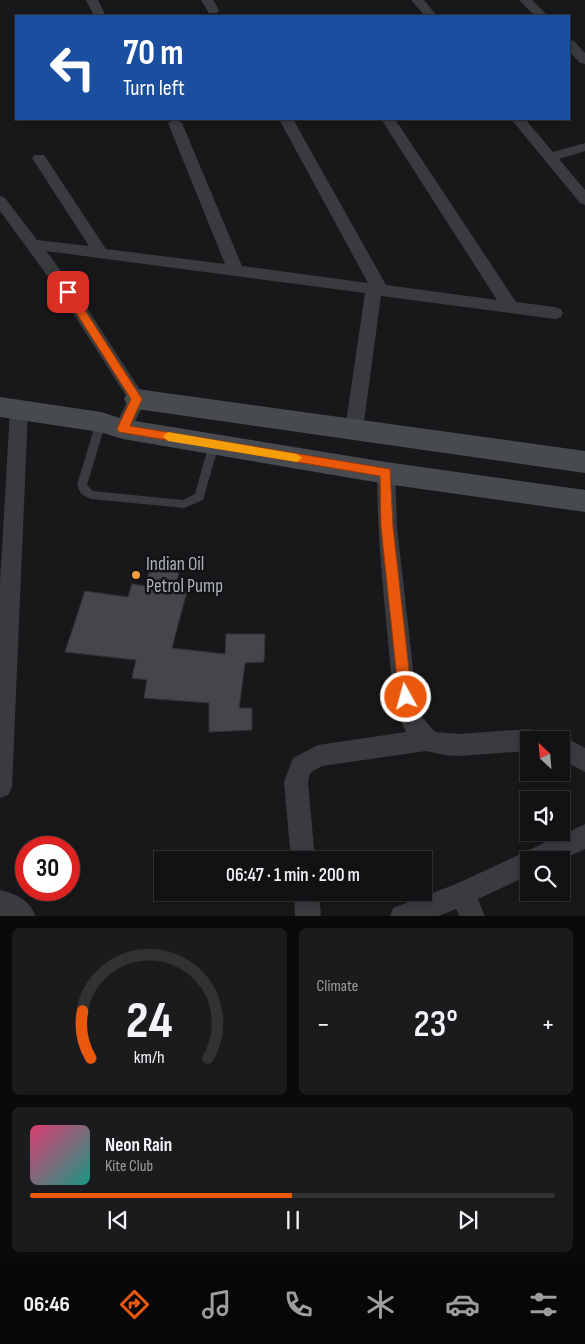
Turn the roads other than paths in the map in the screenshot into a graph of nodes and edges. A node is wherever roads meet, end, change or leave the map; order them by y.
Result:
1 (92, 0) edge
2 (418, 0) edge
3 (526, 0) edge
4 (100, 15) edge
5 (430, 15) edge
6 (541, 15) edge
7 (570, 45) edge
8 (585, 60) edge
9 (287, 120) edge
10 (389, 120) edge
11 (519, 120) edge
12 (175, 123) dead end
13 (585, 147) edge
14 (550, 157) junction
15 (39, 158) dead end
16 (585, 200) edge
17 (0, 201) edge
18 (32, 244) junction
19 (101, 253) junction
20 (236, 272) junction
21 (377, 291) junction
22 (511, 308) junction
23 (555, 313) dead end
24 (136, 399) junction
25 (9, 408) edge
26 (112, 425) junction
27 (354, 430) junction
28 (214, 444) junction
29 (585, 462) edge
30 (386, 472) junction
31 (585, 501) edge
32 (426, 740) junction
33 (520, 741) edge
34 (570, 752) edge
35 (585, 761) edge
36 (0, 786) edge
37 (585, 836) edge
38 (302, 851) edge
39 (553, 851) edge
40 (520, 866) edge
41 (462, 894) junction
42 (307, 901) edge
43 (0, 904) edge
44 (24, 916) edge
45 (308, 916) edge
46 (402, 916) edge
47 (474, 916) edge

1 - 4 street
2 - 5 street
3 - 6 street
7 - 8 street
9 - 21 street
10 - 22 street
11 - 14 street
12 - 20 street
13 - 14 street
14 - 16 street
15 - 19 street
17 - 18 street
18 - 19 street
18 - 24 street
19 - 20 street
20 - 21 street
21 - 22 street
21 - 27 street
22 - 23 street
24 - 26 street
24 - 27 street
25 - 26 street
25 - 36 street
26 - 28 street
26 - 28 lane
27 - 29 street
28 - 30 street
30 - 31 street
30 - 32 street
32 - 33 street
32 - 38 street
34 - 35 street
37 - 39 street
40 - 41 street
41 - 46 street
41 - 47 street
42 - 45 street
43 - 44 street

